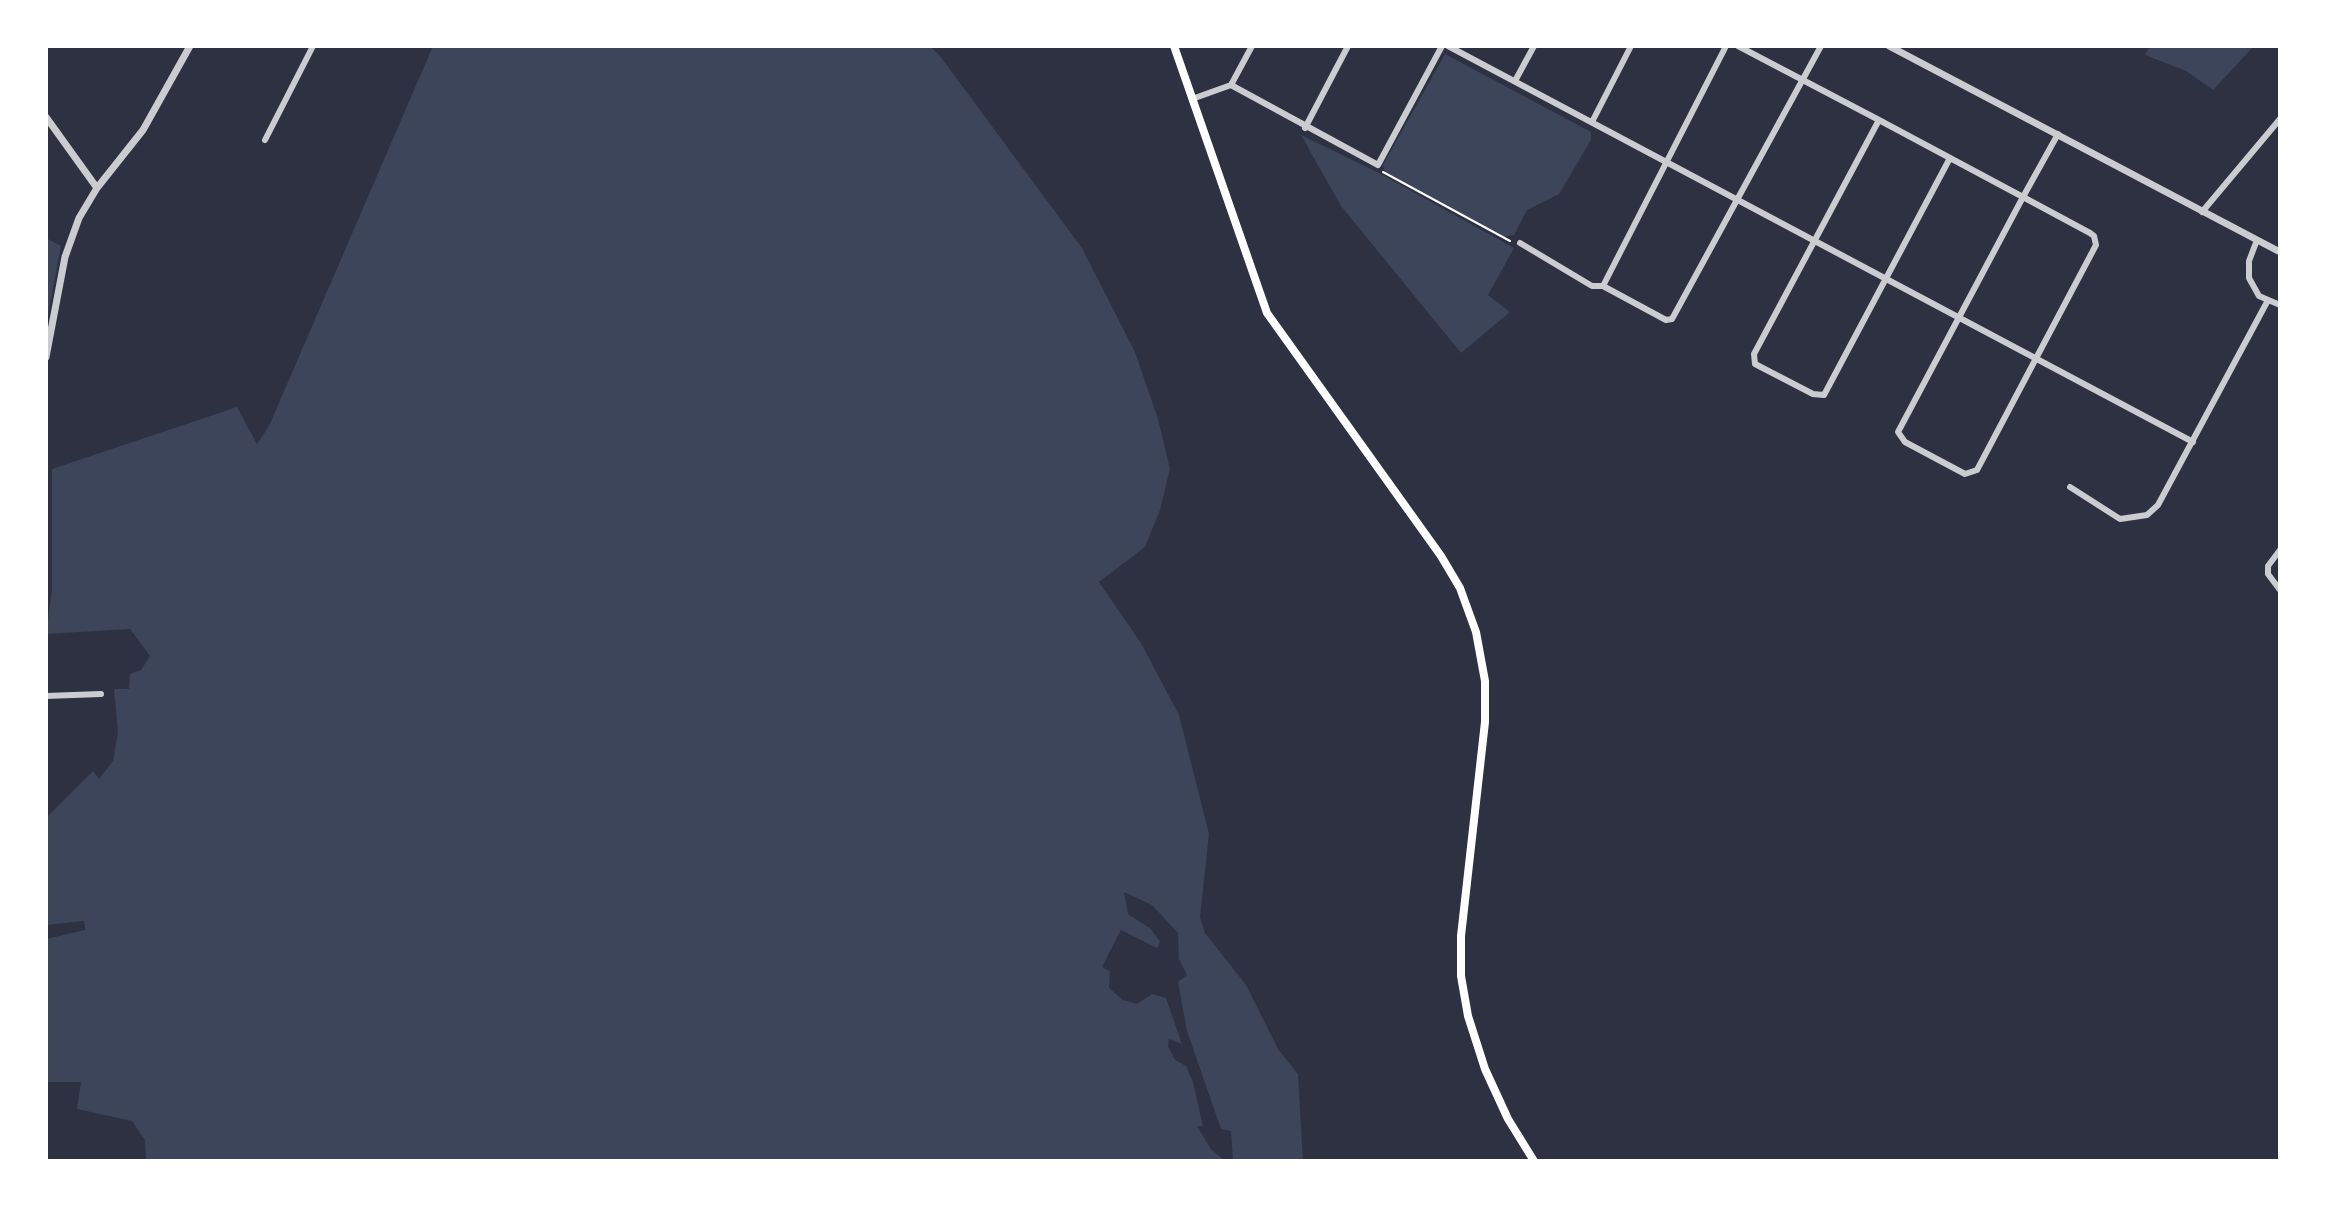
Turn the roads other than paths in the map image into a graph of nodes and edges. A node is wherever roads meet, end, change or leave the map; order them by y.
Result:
1 (190, 46) edge
2 (313, 46) edge
3 (1174, 46) edge
4 (1252, 46) edge
5 (1348, 46) edge
6 (1445, 46) edge
7 (1534, 46) edge
8 (1631, 46) edge
9 (1726, 46) edge
10 (1738, 46) edge
11 (1821, 46) edge
12 (1889, 46) edge
13 (1802, 80) junction
14 (1515, 81) junction
15 (1231, 85) junction
16 (1192, 99) junction
17 (46, 117) edge
18 (2280, 119) edge
19 (1879, 120) junction
20 (1592, 122) junction
21 (1305, 128) junction
22 (2058, 134) junction
23 (265, 140) dead end
24 (1950, 158) junction
25 (1665, 162) junction
26 (97, 188) junction
27 (2023, 197) junction
28 (1738, 200) junction
29 (2202, 212) junction
30 (2257, 240) junction
31 (1814, 241) junction
32 (1520, 243) road end
33 (2280, 252) edge
34 (1886, 278) junction
35 (1603, 286) junction
36 (2267, 302) junction
37 (2280, 305) edge
38 (1959, 318) junction
39 (46, 357) edge
40 (2036, 358) junction
41 (2193, 442) junction
42 (2070, 487) dead end
43 (2280, 550) edge
44 (2280, 590) edge
45 (101, 694) dead end
46 (46, 696) edge
47 (1534, 1161) edge

1 - 26 street
2 - 23 street
3 - 16 main road
4 - 15 street
5 - 21 street
6 - 14 street
6 - 21 street
7 - 14 street
8 - 20 street
9 - 25 street
10 - 13 street
11 - 13 street
12 - 22 street
13 - 19 street
13 - 28 street
14 - 20 street
15 - 16 street
15 - 21 street
16 - 47 main road
17 - 26 street
18 - 29 street
19 - 24 street
19 - 31 street
20 - 25 street
22 - 27 street
22 - 29 street
24 - 27 street
24 - 34 street
25 - 28 street
25 - 35 street
26 - 39 street
27 - 38 street
27 - 40 street
28 - 31 street
28 - 35 street
29 - 30 street
30 - 33 street
30 - 36 street
31 - 34 street
31 - 34 street
32 - 35 street
34 - 38 street
36 - 37 street
36 - 41 street
38 - 40 street
38 - 40 street
40 - 41 street
41 - 42 street
43 - 44 street
45 - 46 street

